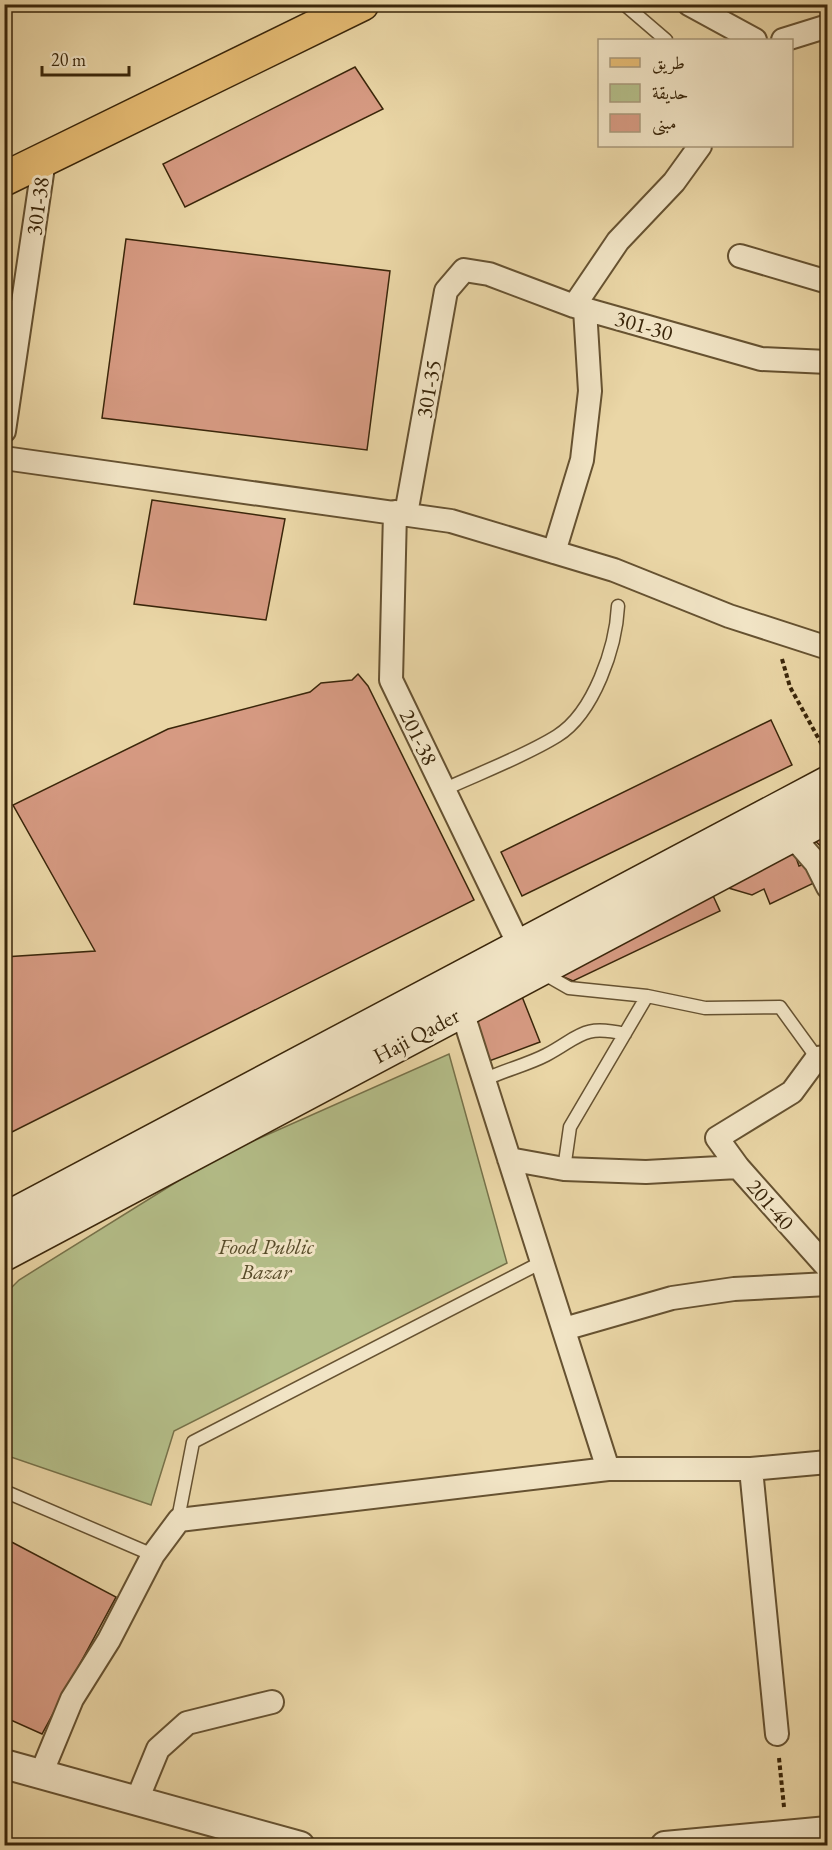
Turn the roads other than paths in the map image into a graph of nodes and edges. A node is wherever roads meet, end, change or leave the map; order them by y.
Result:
1 (362, 4) edge
2 (624, 4) edge
3 (689, 4) edge
4 (828, 26) edge
5 (665, 39) edge
6 (753, 39) edge
7 (786, 39) edge
8 (699, 147) edge
9 (44, 160) junction
10 (4, 179) edge
11 (740, 256) dead end
12 (464, 270) joint
13 (828, 282) edge
14 (579, 307) junction
15 (828, 362) edge
16 (4, 431) edge
17 (4, 458) edge
18 (400, 513) junction
19 (554, 552) junction
20 (618, 606) dead end
21 (828, 648) edge
22 (828, 783) edge
23 (445, 789) junction
24 (828, 816) edge
25 (778, 842) junction
26 (828, 887) edge
27 (529, 957) junction
28 (647, 996) junction
29 (462, 1011) junction
30 (625, 1034) junction
31 (822, 1058) edge
32 (484, 1080) junction
33 (509, 1159) junction
34 (738, 1167) junction
35 (564, 1169) junction
36 (4, 1220) edge
37 (4, 1254) edge
38 (542, 1262) junction
39 (828, 1268) edge
40 (828, 1284) edge
41 (564, 1329) junction
42 (828, 1462) edge
43 (608, 1469) junction
44 (751, 1469) junction
45 (4, 1491) edge
46 (177, 1524) junction
47 (153, 1556) junction
48 (272, 1702) dead end
49 (777, 1734) road end
50 (4, 1764) edge
51 (41, 1774) junction
52 (137, 1800) junction
53 (828, 1831) edge
54 (300, 1845) edge
55 (665, 1845) edge

1 - 9 main road
2 - 5 lane
3 - 6 street
4 - 7 street
8 - 14 street
9 - 10 main road
9 - 16 street, 301-38
11 - 13 street
12 - 14 street, 301-30
12 - 18 street, 301-35
14 - 15 street, 301-30
14 - 19 street
17 - 18 street
18 - 19 street
18 - 23 street, 201-38
19 - 21 street
20 - 23 lane
22 - 27 main road, Haji Qader
23 - 27 street, 201-38
24 - 25 main road, Haji Qader
25 - 26 street
25 - 27 main road, Haji Qader
27 - 28 lane
27 - 29 main road, Haji Qader
27 - 36 main road, Haji Qader
28 - 30 lane
28 - 31 lane
29 - 32 street
29 - 37 main road, Haji Qader
30 - 32 lane
30 - 35 lane
31 - 34 street, 201-40
32 - 33 street
33 - 35 street
33 - 38 street
34 - 35 street
34 - 39 street, 201-40
38 - 41 street
38 - 46 lane
40 - 41 street
41 - 43 street
42 - 44 street
43 - 44 street
43 - 46 street
44 - 49 street
45 - 47 lane
46 - 47 street
47 - 51 street
48 - 52 street
50 - 51 street
51 - 52 street
52 - 54 street
53 - 55 street

